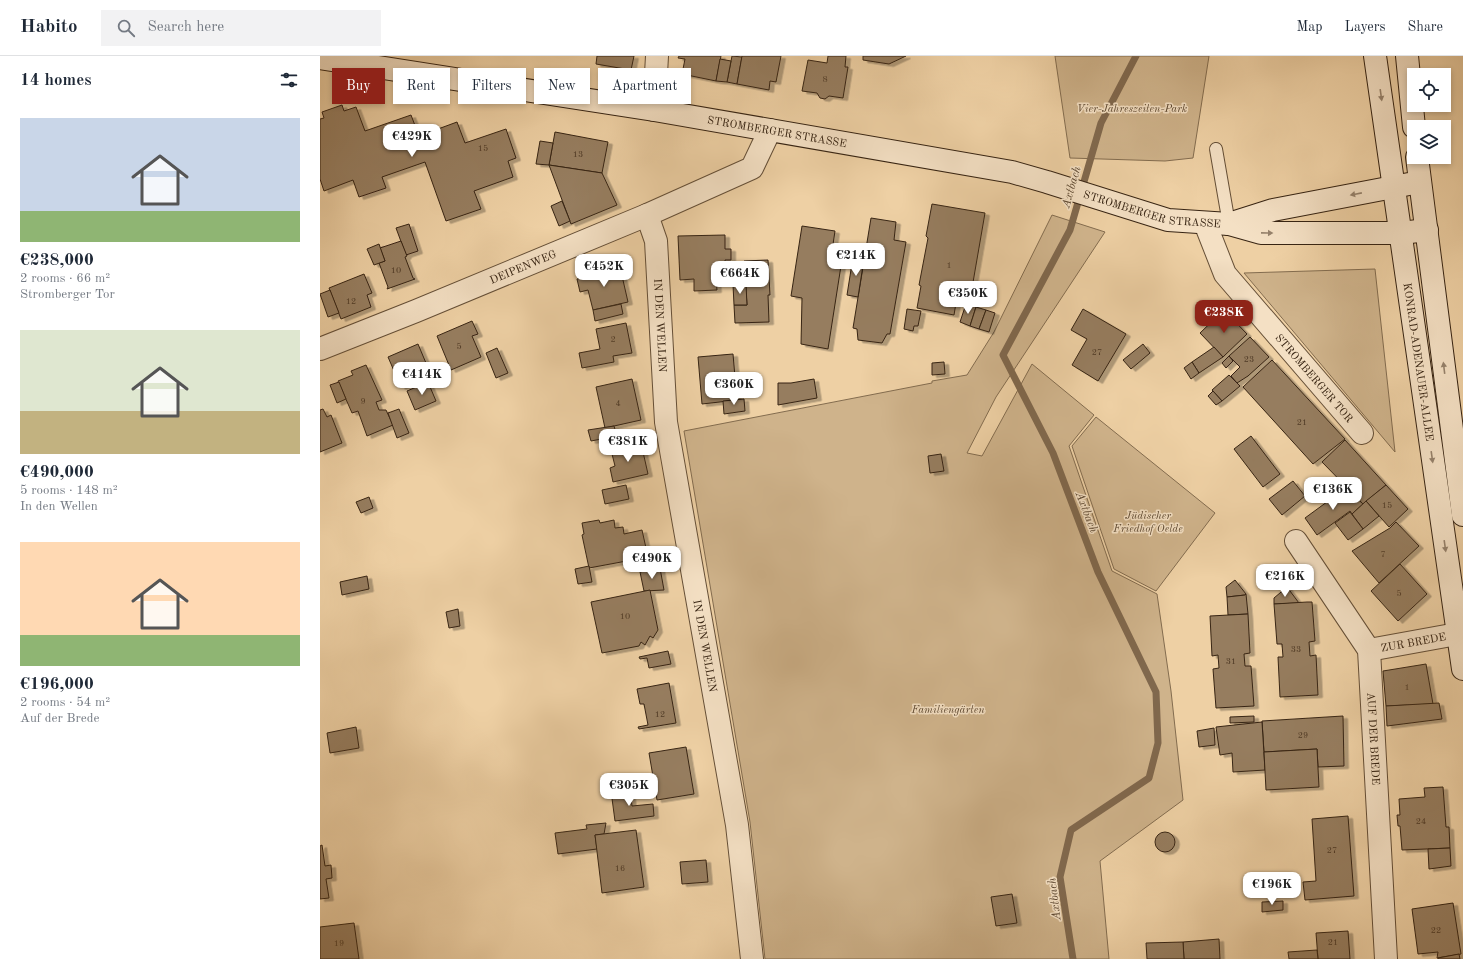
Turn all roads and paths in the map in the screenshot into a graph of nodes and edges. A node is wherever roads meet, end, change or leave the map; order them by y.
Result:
1 (657, 56) edge
2 (1375, 56) edge
3 (1407, 56) edge
4 (320, 58) edge
5 (654, 110) junction
6 (1413, 120) edge
7 (770, 130) junction
8 (1216, 149) dead end
9 (1418, 164) edge
10 (1420, 183) junction
11 (1394, 186) junction
12 (648, 215) junction
13 (1205, 223) junction
14 (1229, 224) junction
15 (1427, 230) junction
16 (1401, 233) junction
17 (320, 349) edge
18 (1362, 433) dead end
19 (1463, 515) edge
20 (1296, 541) dead end
21 (1457, 634) junction
22 (1369, 650) junction
23 (1463, 669) edge
24 (752, 959) edge
25 (1386, 959) edge

1 - 5 main road
2 -> 11 main road, KONRAD-ADENAUER-ALLEE
3 - 6 main road
4 - 5 main road, STROMBERGER STRASSE
5 - 7 main road, STROMBERGER STRASSE
7 - 12 main road, DEIPENWEG
7 - 13 main road, STROMBERGER STRASSE
8 - 14 lane
9 - 10 main road, KONRAD-ADENAUER-ALLEE
10 - 11 main road, STROMBERGER STRASSE
10 - 15 main road, KONRAD-ADENAUER-ALLEE
11 -> 14 main road, STROMBERGER STRASSE
11 - 16 main road, KONRAD-ADENAUER-ALLEE
12 - 17 main road, DEIPENWEG
12 - 24 main road, IN DEN WELLEN
13 - 14 main road, STROMBERGER STRASSE
13 - 18 main road, STROMBERGER TOR
14 -> 16 main road, STROMBERGER STRASSE
15 - 16 main road, STROMBERGER STRASSE
19 -> 15 main road, KONRAD-ADENAUER-ALLEE
16 -> 21 main road, KONRAD-ADENAUER-ALLEE
20 - 22 main road
21 - 22 main road, ZUR BREDE
21 - 23 main road, KONRAD-ADENAUER-ALLEE
22 - 25 main road, AUF DER BREDE

